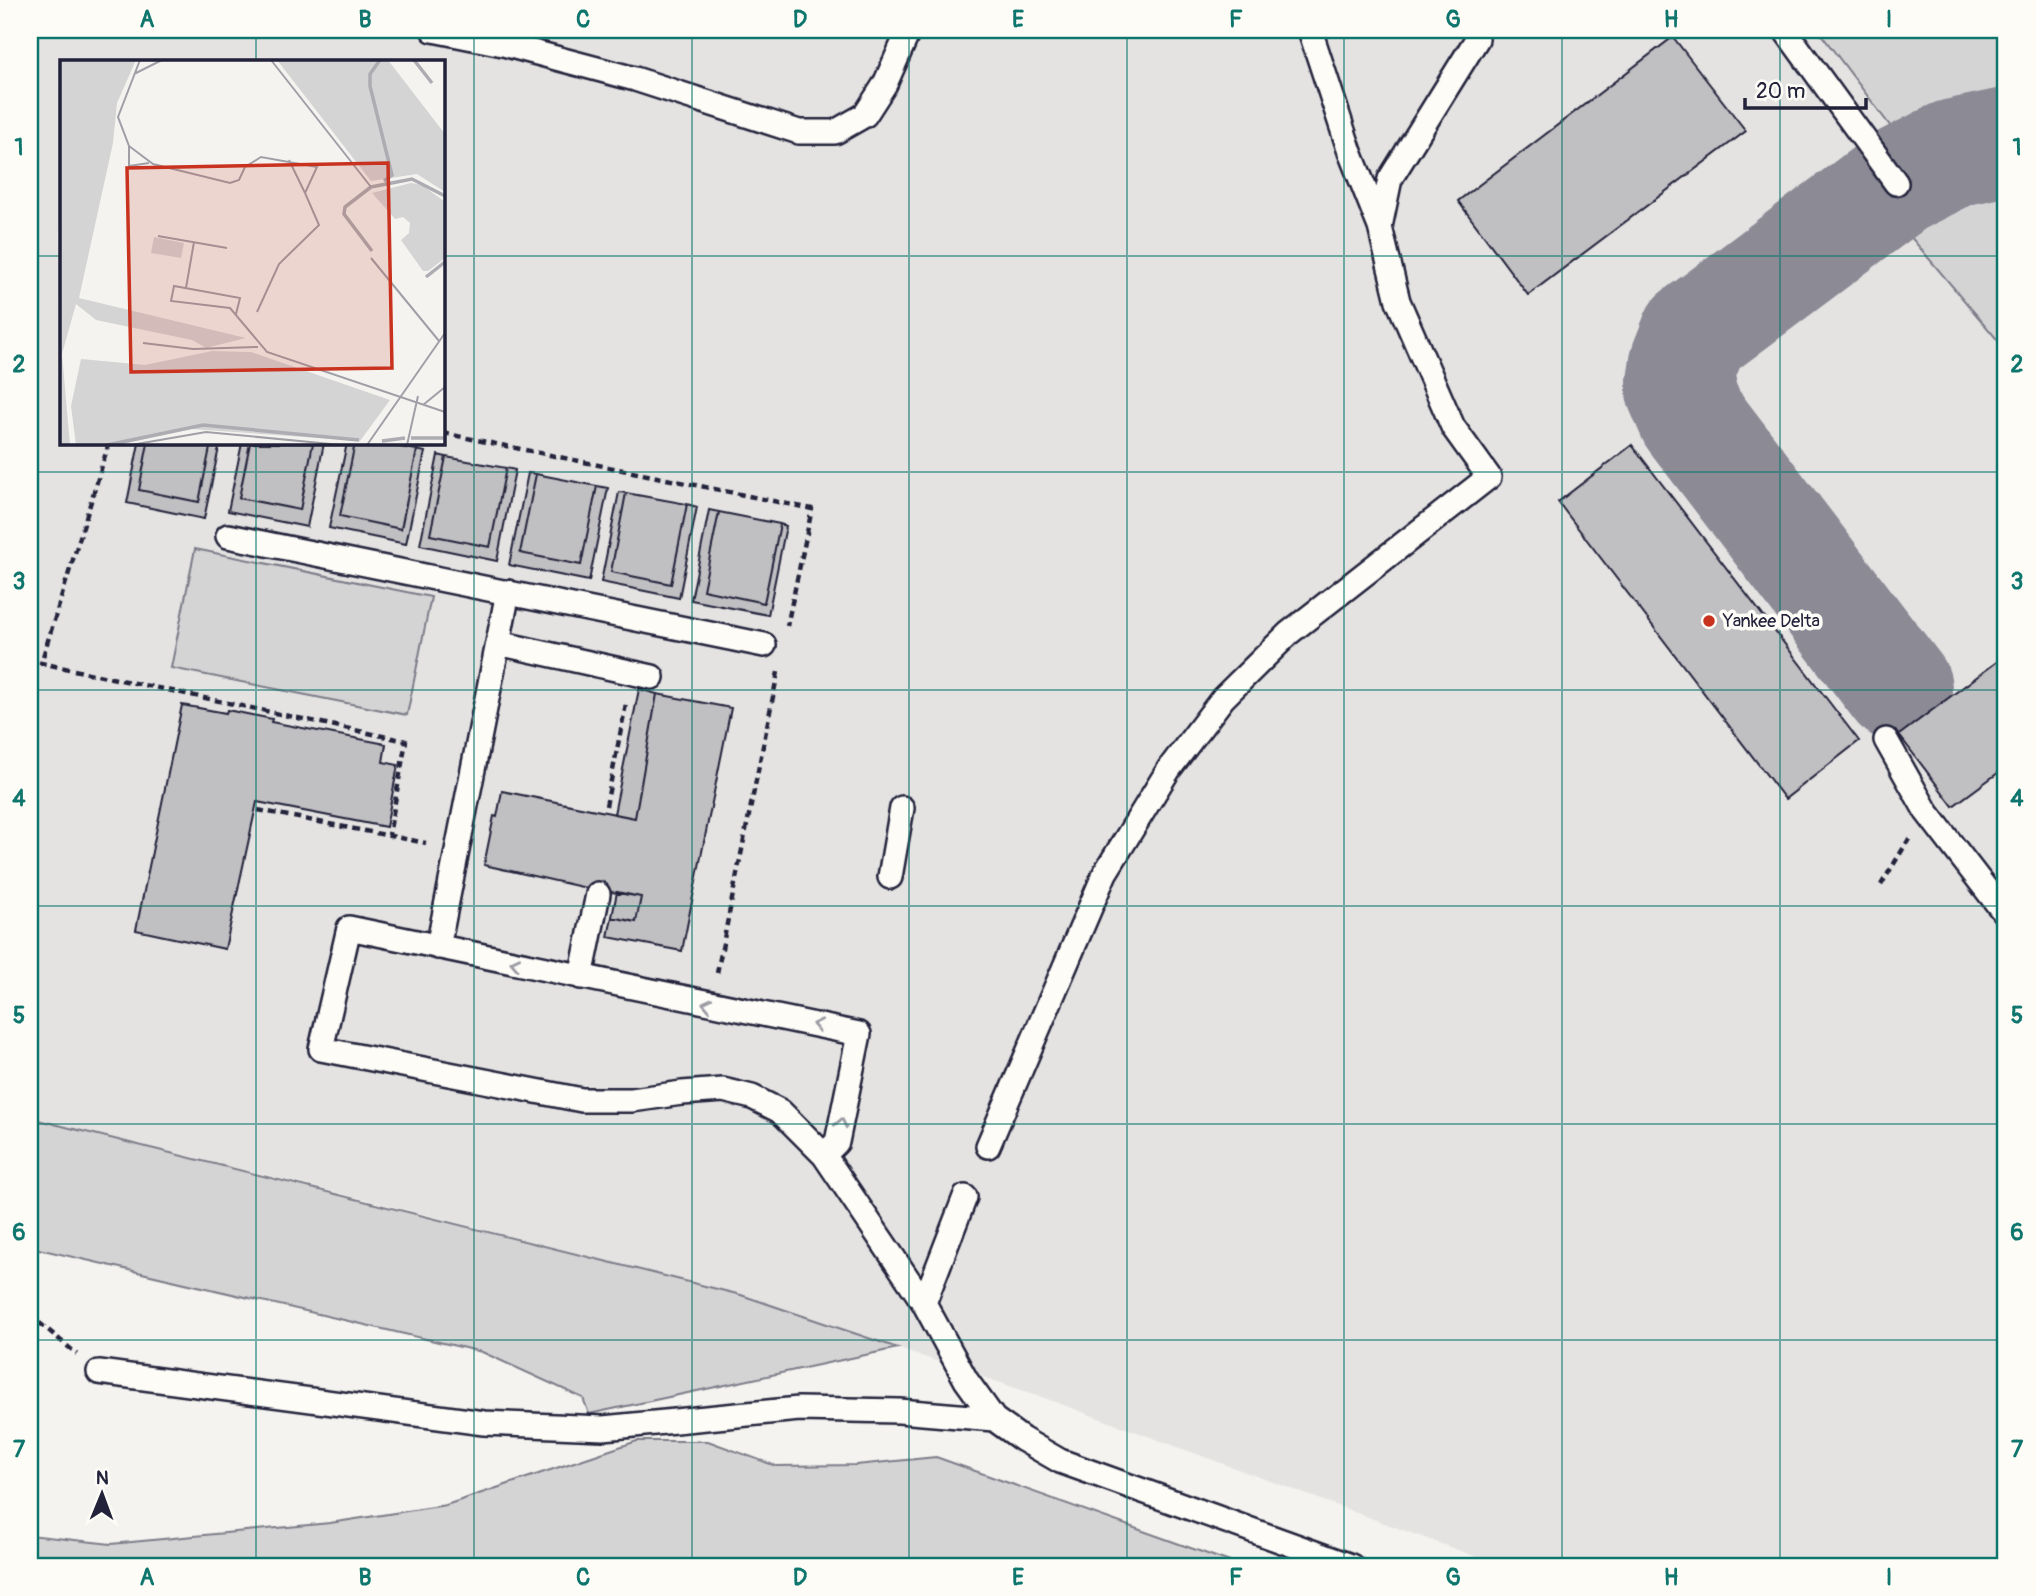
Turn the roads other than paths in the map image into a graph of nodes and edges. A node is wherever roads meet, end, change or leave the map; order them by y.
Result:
1 (433, 30) edge
2 (909, 30) edge
3 (1310, 30) edge
4 (1477, 30) edge
5 (1785, 30) edge
6 (1896, 183) dead end
7 (1380, 227) junction
8 (228, 536) dead end
9 (508, 592) junction
10 (498, 643) junction
11 (764, 645) dead end
12 (642, 675) road end
13 (1886, 740) dead end
14 (902, 808) dead end
15 (890, 877) dead end
16 (598, 894) dead end
17 (2006, 915) edge
18 (438, 947) junction
19 (581, 977) junction
20 (988, 1146) dead end
21 (824, 1155) junction
22 (965, 1197) dead end
23 (924, 1303) junction
24 (99, 1373) road end
25 (993, 1419) junction
26 (1351, 1566) edge

1 - 2 lane
3 - 7 lane
4 - 7 lane
5 - 6 lane
7 - 20 lane
8 - 9 lane
9 - 10 lane
9 - 11 lane
10 - 12 lane
10 - 18 lane
13 - 17 lane
14 - 15 lane
16 - 19 lane
19 -> 18 lane
18 - 21 lane
21 -> 19 lane
21 - 23 lane
22 - 23 lane
23 - 25 lane
24 - 25 lane
25 - 26 lane

